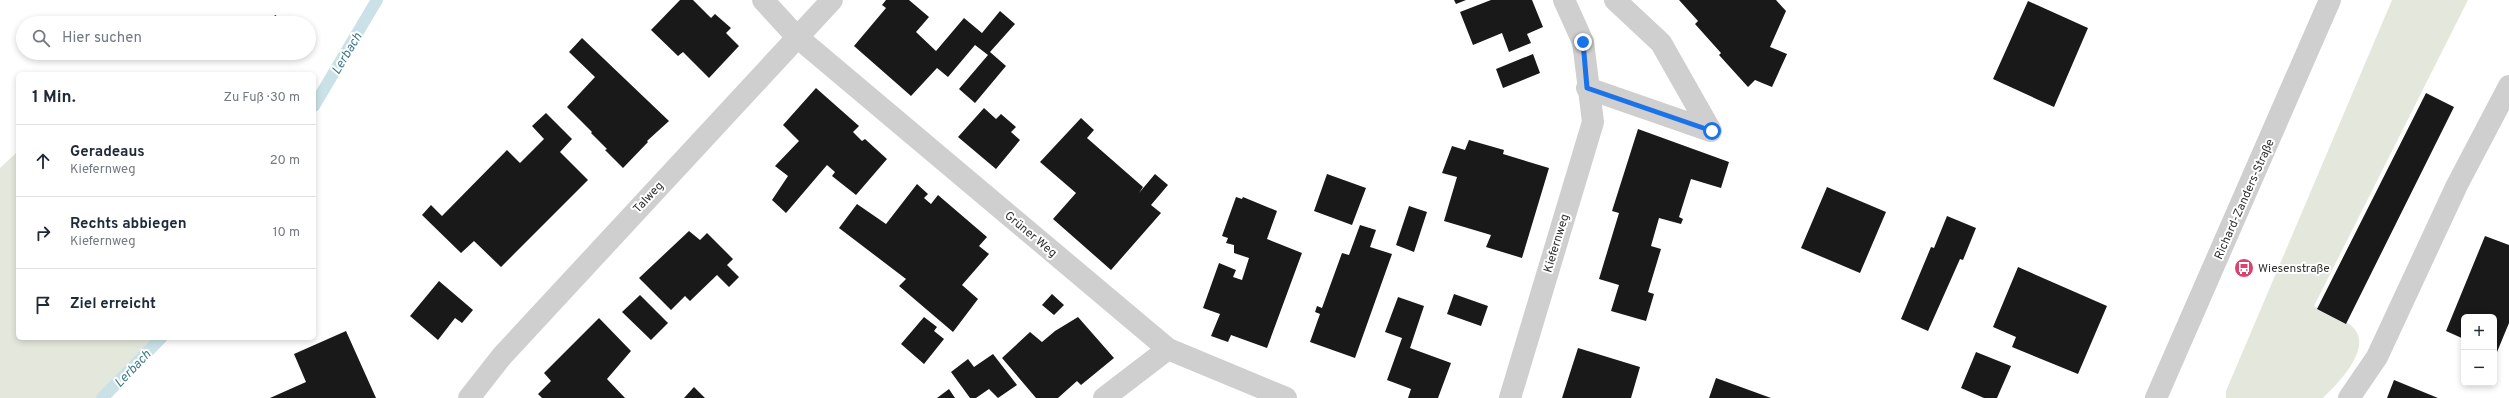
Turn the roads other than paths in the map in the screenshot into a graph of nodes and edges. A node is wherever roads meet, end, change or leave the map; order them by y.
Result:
1 (763, 0) edge
2 (832, 0) edge
3 (1564, 0) edge
4 (1616, 0) edge
5 (2330, 0) edge
6 (796, 36) junction
7 (2509, 86) edge
8 (1587, 88) junction
9 (1168, 349) junction
10 (469, 398) edge
11 (1104, 398) edge
12 (1286, 398) edge
13 (1510, 398) edge
14 (2156, 398) edge
15 (2348, 398) edge

1 - 6 street, Grüner Weg
2 - 6 street, Talweg
3 - 8 street, Kiefernweg
4 - 8 street
5 - 14 street, Richard-Zanders-Straße
6 - 9 street, Grüner Weg
6 - 10 street, Talweg
7 - 15 street
8 - 13 street, Kiefernweg
9 - 11 street
9 - 12 street, Grüner Weg

